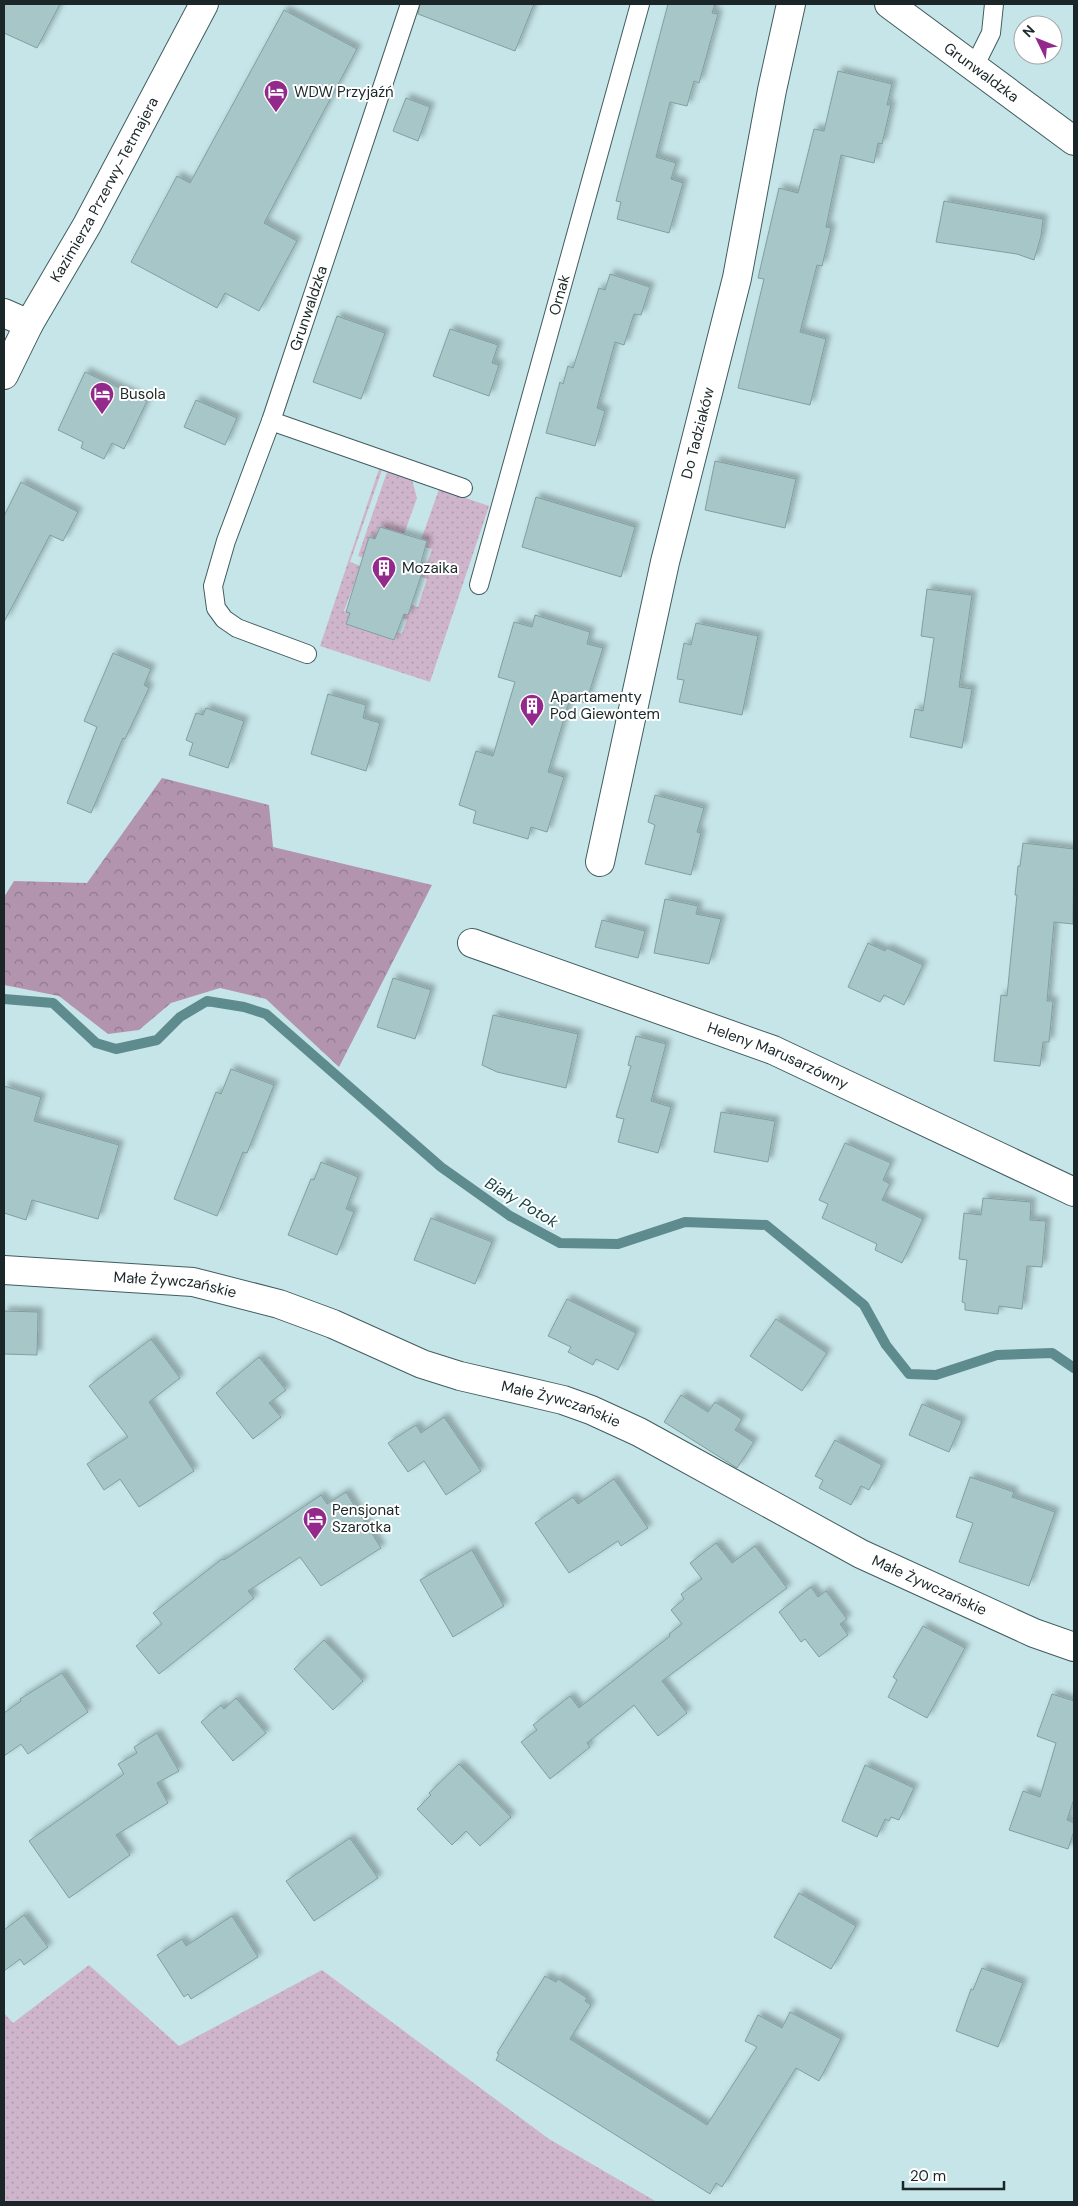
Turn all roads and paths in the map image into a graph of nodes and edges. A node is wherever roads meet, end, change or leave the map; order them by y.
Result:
1 (204, 4) edge
2 (410, 4) edge
3 (640, 4) edge
4 (791, 4) edge
5 (889, 4) edge
6 (994, 4) edge
7 (974, 66) junction
8 (1074, 141) edge
9 (4, 313) edge
10 (29, 324) junction
11 (4, 375) edge
12 (271, 421) junction
13 (463, 488) dead end
14 (479, 585) dead end
15 (307, 654) dead end
16 (600, 862) dead end
17 (472, 943) dead end
18 (1074, 1192) edge
19 (4, 1270) edge
20 (1074, 1647) edge

1 - 10 street, Kazimierza Przerwy-Tetmajera
2 - 12 lane, Grunwaldzka
3 - 14 lane, Ornak
4 - 16 street, Do Tadziaków
5 - 7 street, Grunwaldzka
6 - 7 lane
7 - 8 street, Grunwaldzka
9 - 10 street
10 - 11 street, Kazimierza Przerwy-Tetmajera
12 - 13 lane
12 - 15 lane, Grunwaldzka
17 - 18 street, Heleny Marusarzówny
19 - 20 street, Małe Żywczańskie

